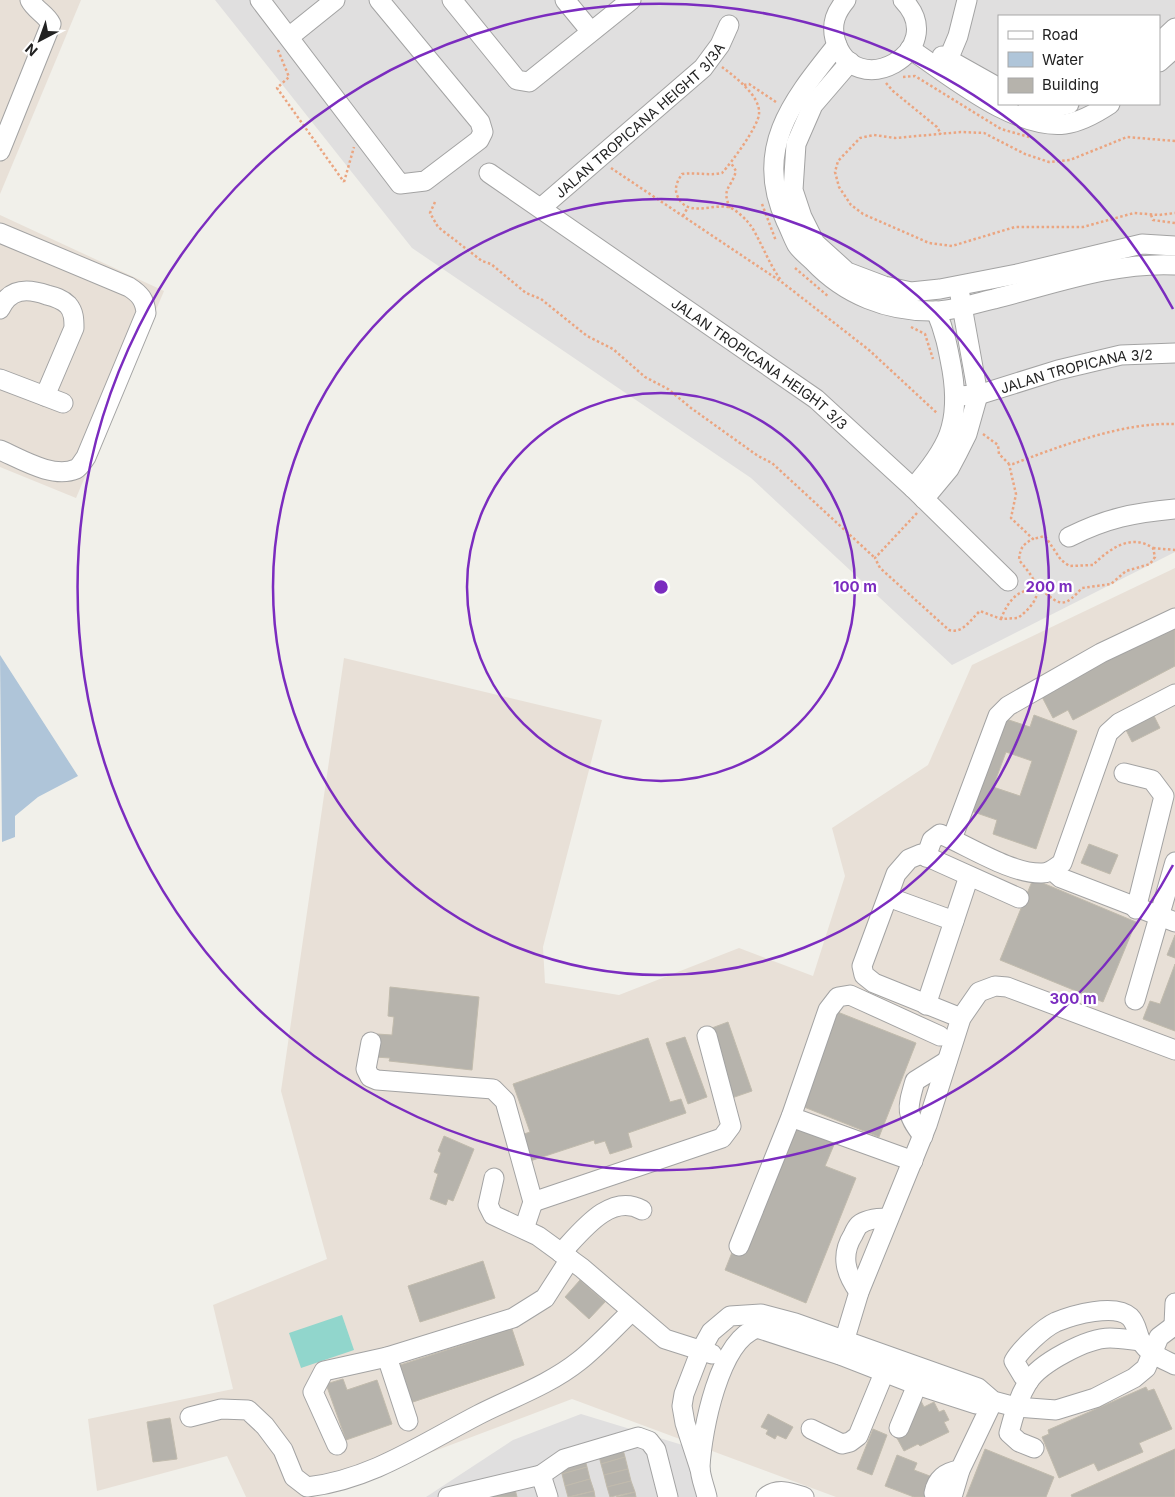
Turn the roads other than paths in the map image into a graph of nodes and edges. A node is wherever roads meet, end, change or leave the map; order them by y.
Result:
1 (30, 0) edge
2 (260, 0) edge
3 (335, 0) edge
4 (378, 0) edge
5 (452, 0) edge
6 (565, 0) edge
7 (631, 0) edge
8 (846, 0) edge
9 (903, 0) edge
10 (967, 0) edge
11 (729, 25) dead end
12 (1175, 28) edge
13 (588, 34) junction
14 (282, 42) junction
15 (1160, 42) edge
16 (837, 45) junction
17 (912, 45) junction
18 (1175, 48) edge
19 (948, 60) junction
20 (1160, 61) edge
21 (850, 62) junction
22 (998, 87) edge
23 (1037, 105) edge
24 (1065, 105) edge
25 (1109, 105) edge
26 (0, 151) edge
27 (489, 173) dead end
28 (542, 207) junction
29 (0, 233) edge
30 (1175, 246) edge
31 (1175, 265) edge
32 (959, 285) junction
33 (962, 306) junction
34 (0, 309) edge
35 (936, 311) junction
36 (969, 335) junction
37 (948, 339) junction
38 (1175, 353) edge
39 (0, 379) edge
40 (978, 395) junction
41 (45, 396) junction
42 (956, 396) junction
43 (63, 403) dead end
44 (961, 426) junction
45 (0, 450) edge
46 (921, 497) junction
47 (1175, 509) edge
48 (1069, 537) dead end
49 (1008, 581) dead end
50 (1175, 618) edge
51 (1175, 694) edge
52 (1124, 773) dead end
53 (952, 839) junction
54 (926, 857) junction
55 (1175, 862) edge
56 (1053, 871) junction
57 (970, 876) junction
58 (888, 897) junction
59 (1019, 898) dead end
60 (1136, 908) junction
61 (1167, 919) edge
62 (954, 921) junction
63 (874, 983) junction
64 (1135, 1000) dead end
65 (866, 1003) junction
66 (926, 1005) junction
67 (961, 1018) junction
68 (707, 1036) dead end
69 (940, 1036) dead end
70 (371, 1042) dead end
71 (1175, 1050) edge
72 (791, 1117) junction
73 (913, 1161) junction
74 (494, 1178) dead end
75 (534, 1202) junction
76 (642, 1210) dead end
77 (888, 1218) junction
78 (524, 1229) junction
79 (739, 1246) dead end
80 (566, 1256) junction
81 (859, 1292) junction
82 (1175, 1303) edge
83 (631, 1312) junction
84 (747, 1323) junction
85 (1175, 1325) edge
86 (842, 1347) junction
87 (1147, 1348) junction
88 (701, 1350) junction
89 (387, 1357) junction
90 (728, 1360) junction
91 (888, 1364) junction
92 (1175, 1365) edge
93 (1028, 1381) junction
94 (917, 1385) junction
95 (993, 1401) junction
96 (1016, 1407) junction
97 (190, 1417) dead end
98 (408, 1420) dead end
99 (899, 1428) dead end
100 (811, 1429) dead end
101 (338, 1445) dead end
102 (1034, 1448) dead end
103 (700, 1469) junction
104 (960, 1470) junction
105 (541, 1475) junction
106 (448, 1497) edge
107 (548, 1497) edge
108 (668, 1497) edge
109 (707, 1497) edge
110 (766, 1497) edge
111 (804, 1497) edge
112 (936, 1497) edge
113 (952, 1497) edge

1 - 26 street
2 - 14 street
3 - 14 street
4 - 14 street
5 - 13 street
6 - 13 street
7 - 13 street
8 - 16 street
9 - 17 street
10 - 19 street
11 - 28 street, JALAN TROPICANA HEIGHT 3/3A
12 - 15 street
16 - 21 street
16 - 35 street
17 - 19 street
17 - 21 street
17 - 25 street
18 - 20 street
19 - 22 street
21 - 32 street
23 - 24 street
27 - 28 street, JALAN TROPICANA HEIGHT 3/3
28 - 46 street, JALAN TROPICANA HEIGHT 3/3
29 - 45 street
30 - 32 street
31 - 33 street
32 - 33 street
33 - 35 street
33 - 36 street
34 - 41 street
35 - 37 street
36 - 37 street
36 - 40 street
37 - 42 street
38 - 40 street, JALAN TROPICANA 3/2
39 - 41 street
40 - 42 street, JALAN TROPICANA 3/2
40 - 44 street
41 - 43 street
42 - 44 street
44 - 46 street
46 - 49 street, JALAN TROPICANA HEIGHT 3/3
47 - 48 street
50 - 53 street
51 - 56 street
52 - 60 street
53 - 54 street
53 - 56 street
54 - 57 street
54 - 58 street
55 - 61 street
56 - 60 street
57 - 59 street
57 - 62 street
58 - 62 street
58 - 63 street
60 - 61 street
61 - 64 street
62 - 66 street
63 - 65 street
63 - 66 street
65 - 69 street
65 - 72 street
66 - 67 street
67 - 71 street
67 - 73 street
68 - 75 street
70 - 75 street
72 - 73 street
72 - 79 street
73 - 77 street
74 - 78 street
75 - 78 street
76 - 80 street
77 - 81 street
77 - 81 street
78 - 80 street
80 - 83 street
80 - 89 street
81 - 86 street
82 - 85 street
83 - 88 street
83 - 97 street
84 - 86 street
84 - 88 street
84 - 90 street
85 - 87 street
86 - 91 street
87 - 92 street
87 - 93 street
87 - 93 street
87 - 96 street
88 - 90 street
88 - 103 street
89 - 98 street
89 - 101 street
90 - 103 street
91 - 94 street
91 - 95 street
91 - 100 street
93 - 96 street
94 - 95 street
94 - 99 street
95 - 96 street
95 - 104 street
96 - 102 street
103 - 109 street
104 - 112 street
104 - 113 street
105 - 106 street
105 - 107 street
105 - 108 street
110 - 111 street

